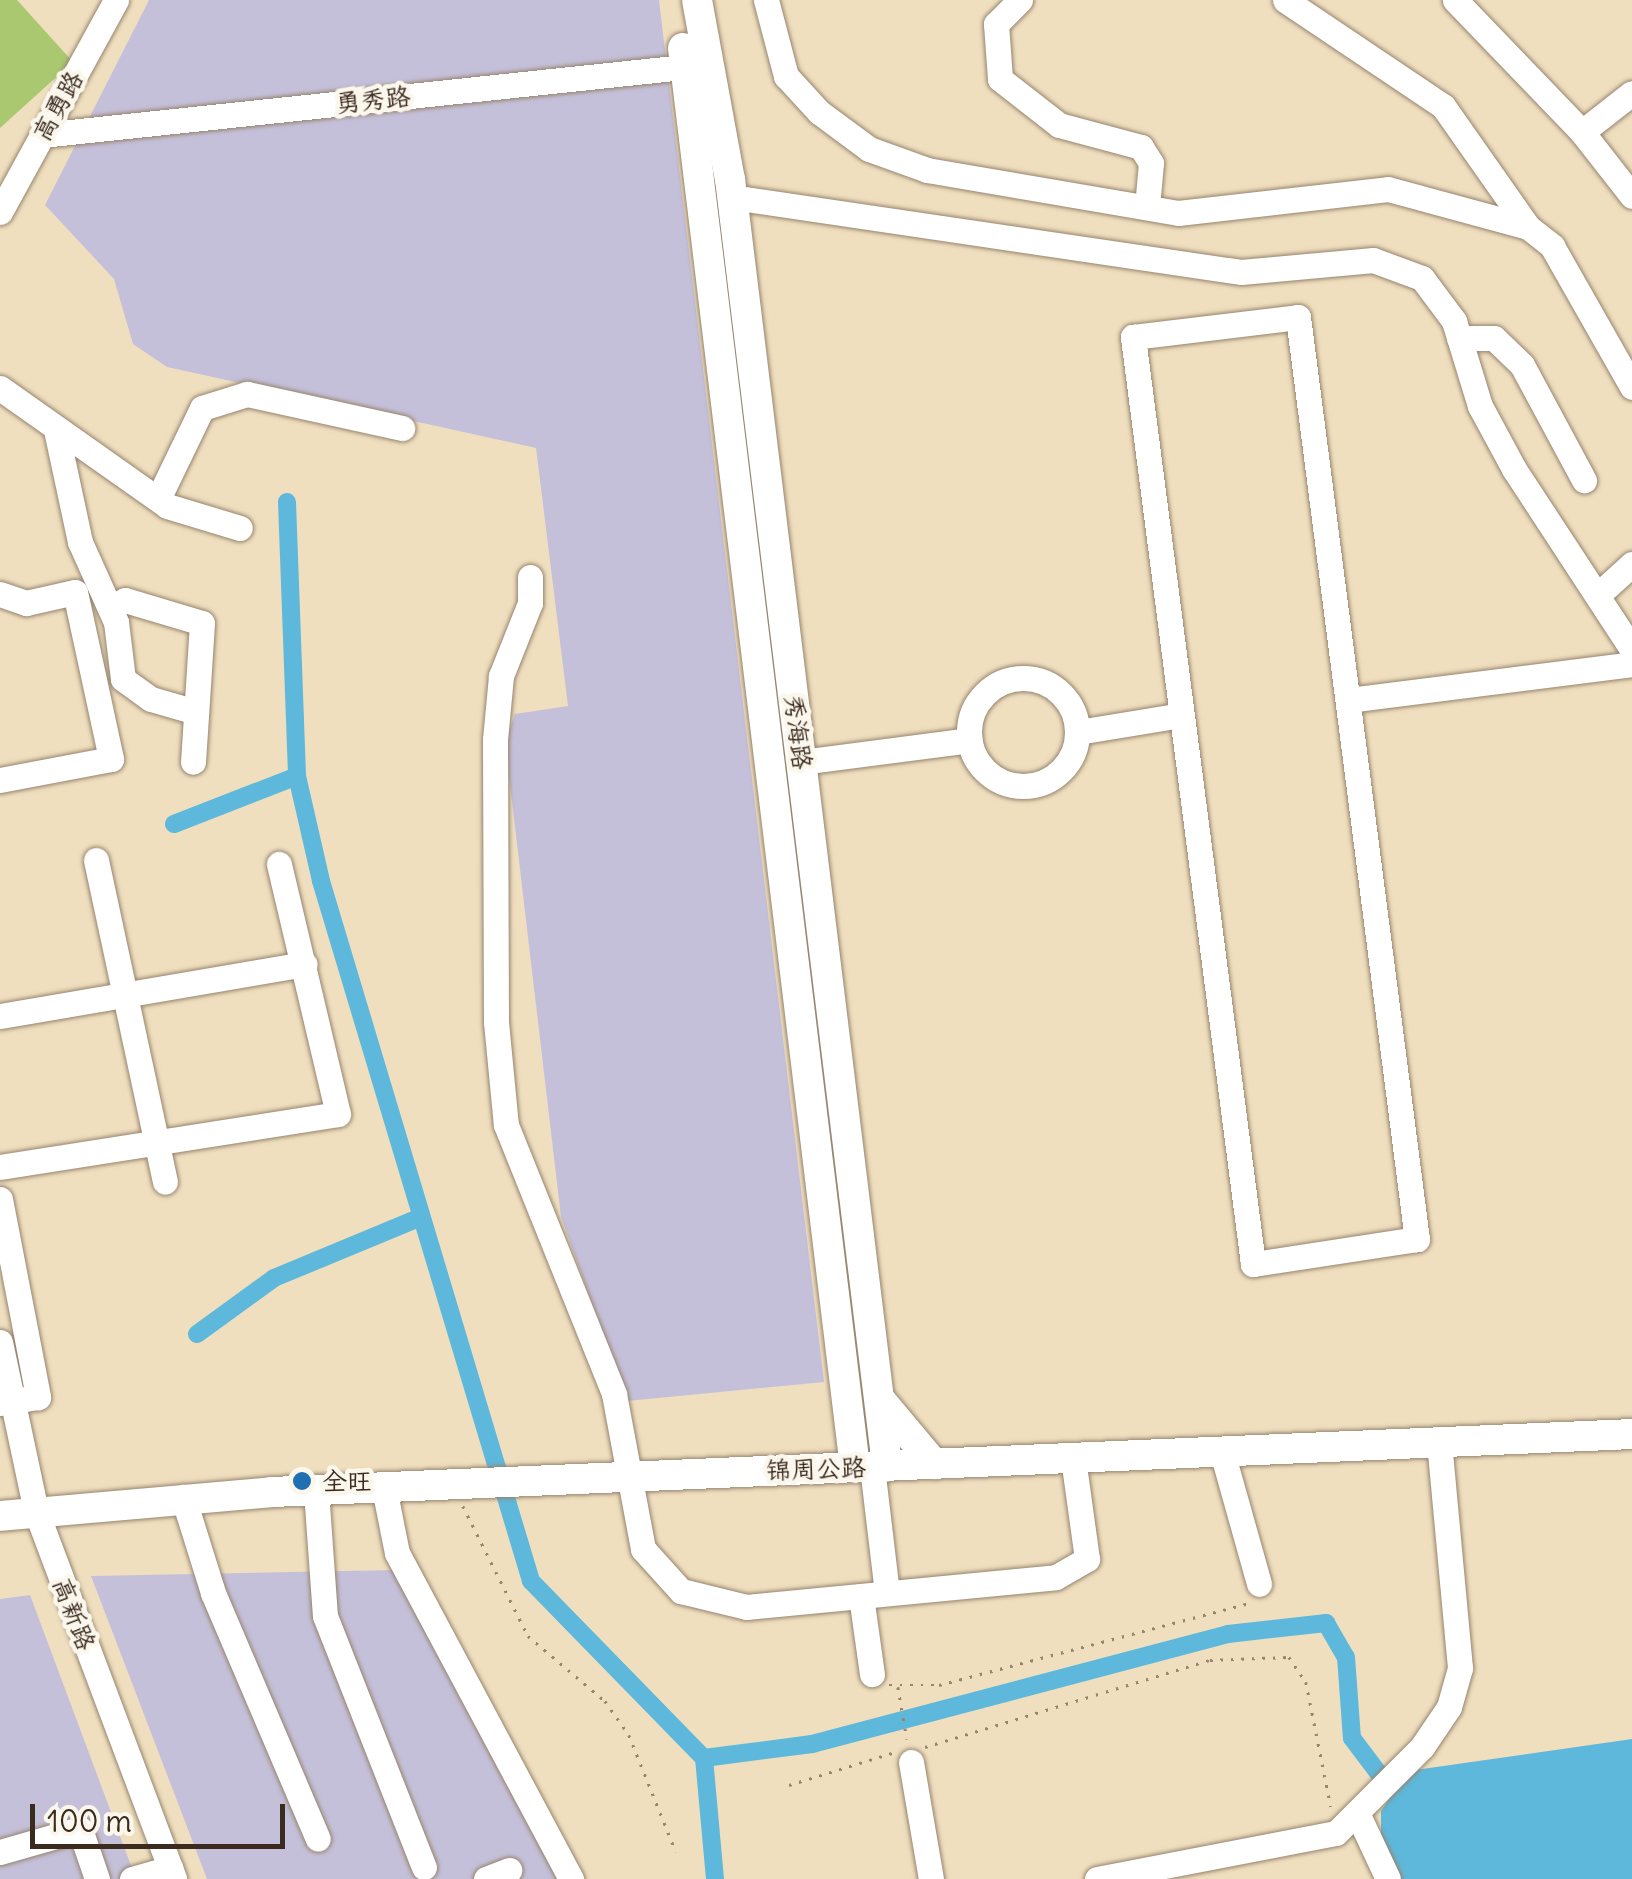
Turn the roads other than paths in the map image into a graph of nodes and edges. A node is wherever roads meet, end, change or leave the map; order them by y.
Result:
1 (116, 0) edge
2 (678, 0) edge
3 (697, 0) edge
4 (766, 0) edge
5 (1020, 0) edge
6 (1286, 0) edge
7 (1454, 0) edge
8 (695, 66) junction
9 (1632, 93) edge
10 (1582, 132) junction
11 (42, 135) junction
12 (1632, 196) edge
13 (732, 197) junction
14 (1147, 208) junction
15 (0, 212) edge
16 (1528, 227) junction
17 (1458, 338) junction
18 (1632, 386) edge
19 (0, 388) edge
20 (402, 428) dead end
21 (56, 430) junction
22 (1584, 480) dead end
23 (158, 500) junction
24 (240, 528) dead end
25 (1632, 564) edge
26 (530, 577) dead end
27 (1600, 593) junction
28 (0, 594) edge
29 (112, 608) junction
30 (1632, 648) edge
31 (1632, 664) edge
32 (1348, 700) junction
33 (196, 712) junction
34 (1182, 715) junction
35 (1078, 732) junction
36 (970, 740) junction
37 (193, 762) dead end
38 (802, 762) junction
39 (0, 780) edge
40 (810, 837) junction
41 (779, 840) junction
42 (96, 860) dead end
43 (279, 864) dead end
44 (305, 964) junction
45 (125, 994) junction
46 (0, 1016) edge
47 (156, 1142) junction
48 (0, 1167) edge
49 (165, 1182) dead end
50 (0, 1199) edge
51 (0, 1342) edge
52 (6, 1402) edge
53 (864, 1402) junction
54 (1632, 1434) edge
55 (1439, 1443) junction
56 (1222, 1452) junction
57 (1073, 1458) junction
58 (934, 1464) junction
59 (872, 1467) junction
60 (815, 1470) junction
61 (626, 1478) junction
62 (384, 1488) junction
63 (316, 1491) junction
64 (183, 1496) junction
65 (36, 1512) junction
66 (0, 1516) edge
67 (1258, 1584) road end
68 (887, 1593) junction
69 (861, 1596) junction
70 (872, 1674) dead end
71 (911, 1759) road end
72 (1359, 1816) junction
73 (318, 1838) dead end
74 (0, 1852) edge
75 (424, 1868) dead end
76 (172, 1873) edge
77 (98, 1879) edge
78 (132, 1879) edge
79 (572, 1879) edge
80 (931, 1879) edge
81 (1097, 1879) edge
82 (1388, 1879) edge

1 - 11 street, 高勇路
2 - 8 main road, 秀海路
3 - 8 main road, 秀海路
4 - 14 street
5 - 14 street
6 - 16 street
7 - 10 street
8 - 11 street, 勇秀路
8 - 13 main road, 秀海路
8 - 41 main road, 秀海路
9 - 10 street
10 - 12 street
11 - 15 street, 高勇路
13 - 17 street
13 - 38 main road, 秀海路
14 - 16 street
16 - 18 street
17 - 22 street
17 - 27 street
19 - 21 street
20 - 23 street
21 - 23 street
21 - 29 street
23 - 24 street
25 - 27 street
26 - 61 street
27 - 30 street
28 - 39 street
29 - 33 street
29 - 33 street
31 - 32 street
32 - 34 street
32 - 34 street
33 - 37 street
34 - 35 street
35 - 36 street
35 - 36 street
36 - 38 street
38 - 40 main road, 秀海路
40 - 41 street
40 - 53 main road, 秀海路
41 - 53 main road, 秀海路
42 - 45 street
43 - 44 street
44 - 45 street
44 - 47 street
45 - 46 street
45 - 47 street
47 - 48 street
47 - 49 street
50 - 52 street
51 - 52 street, 高新路
52 - 65 street, 高新路
53 - 58 main road
53 - 59 main road, 秀海路
53 - 60 main road
54 - 55 main road, 锦周公路
55 - 56 main road, 锦周公路
55 - 72 street
56 - 57 main road, 锦周公路
56 - 67 street
57 - 58 main road, 锦周公路
57 - 68 street
58 - 59 main road, 锦周公路
59 - 60 main road, 锦周公路
59 - 68 street
60 - 61 main road, 锦周公路
61 - 62 main road, 锦周公路
61 - 69 street
62 - 63 main road, 锦周公路
62 - 79 street
63 - 64 main road, 锦周公路
63 - 75 street
64 - 65 main road, 锦周公路
64 - 73 street
65 - 66 main road, 锦周公路
65 - 76 street, 高新路
68 - 69 street
69 - 70 street
71 - 80 street
72 - 81 street
72 - 82 street
74 - 77 street
76 - 78 street

